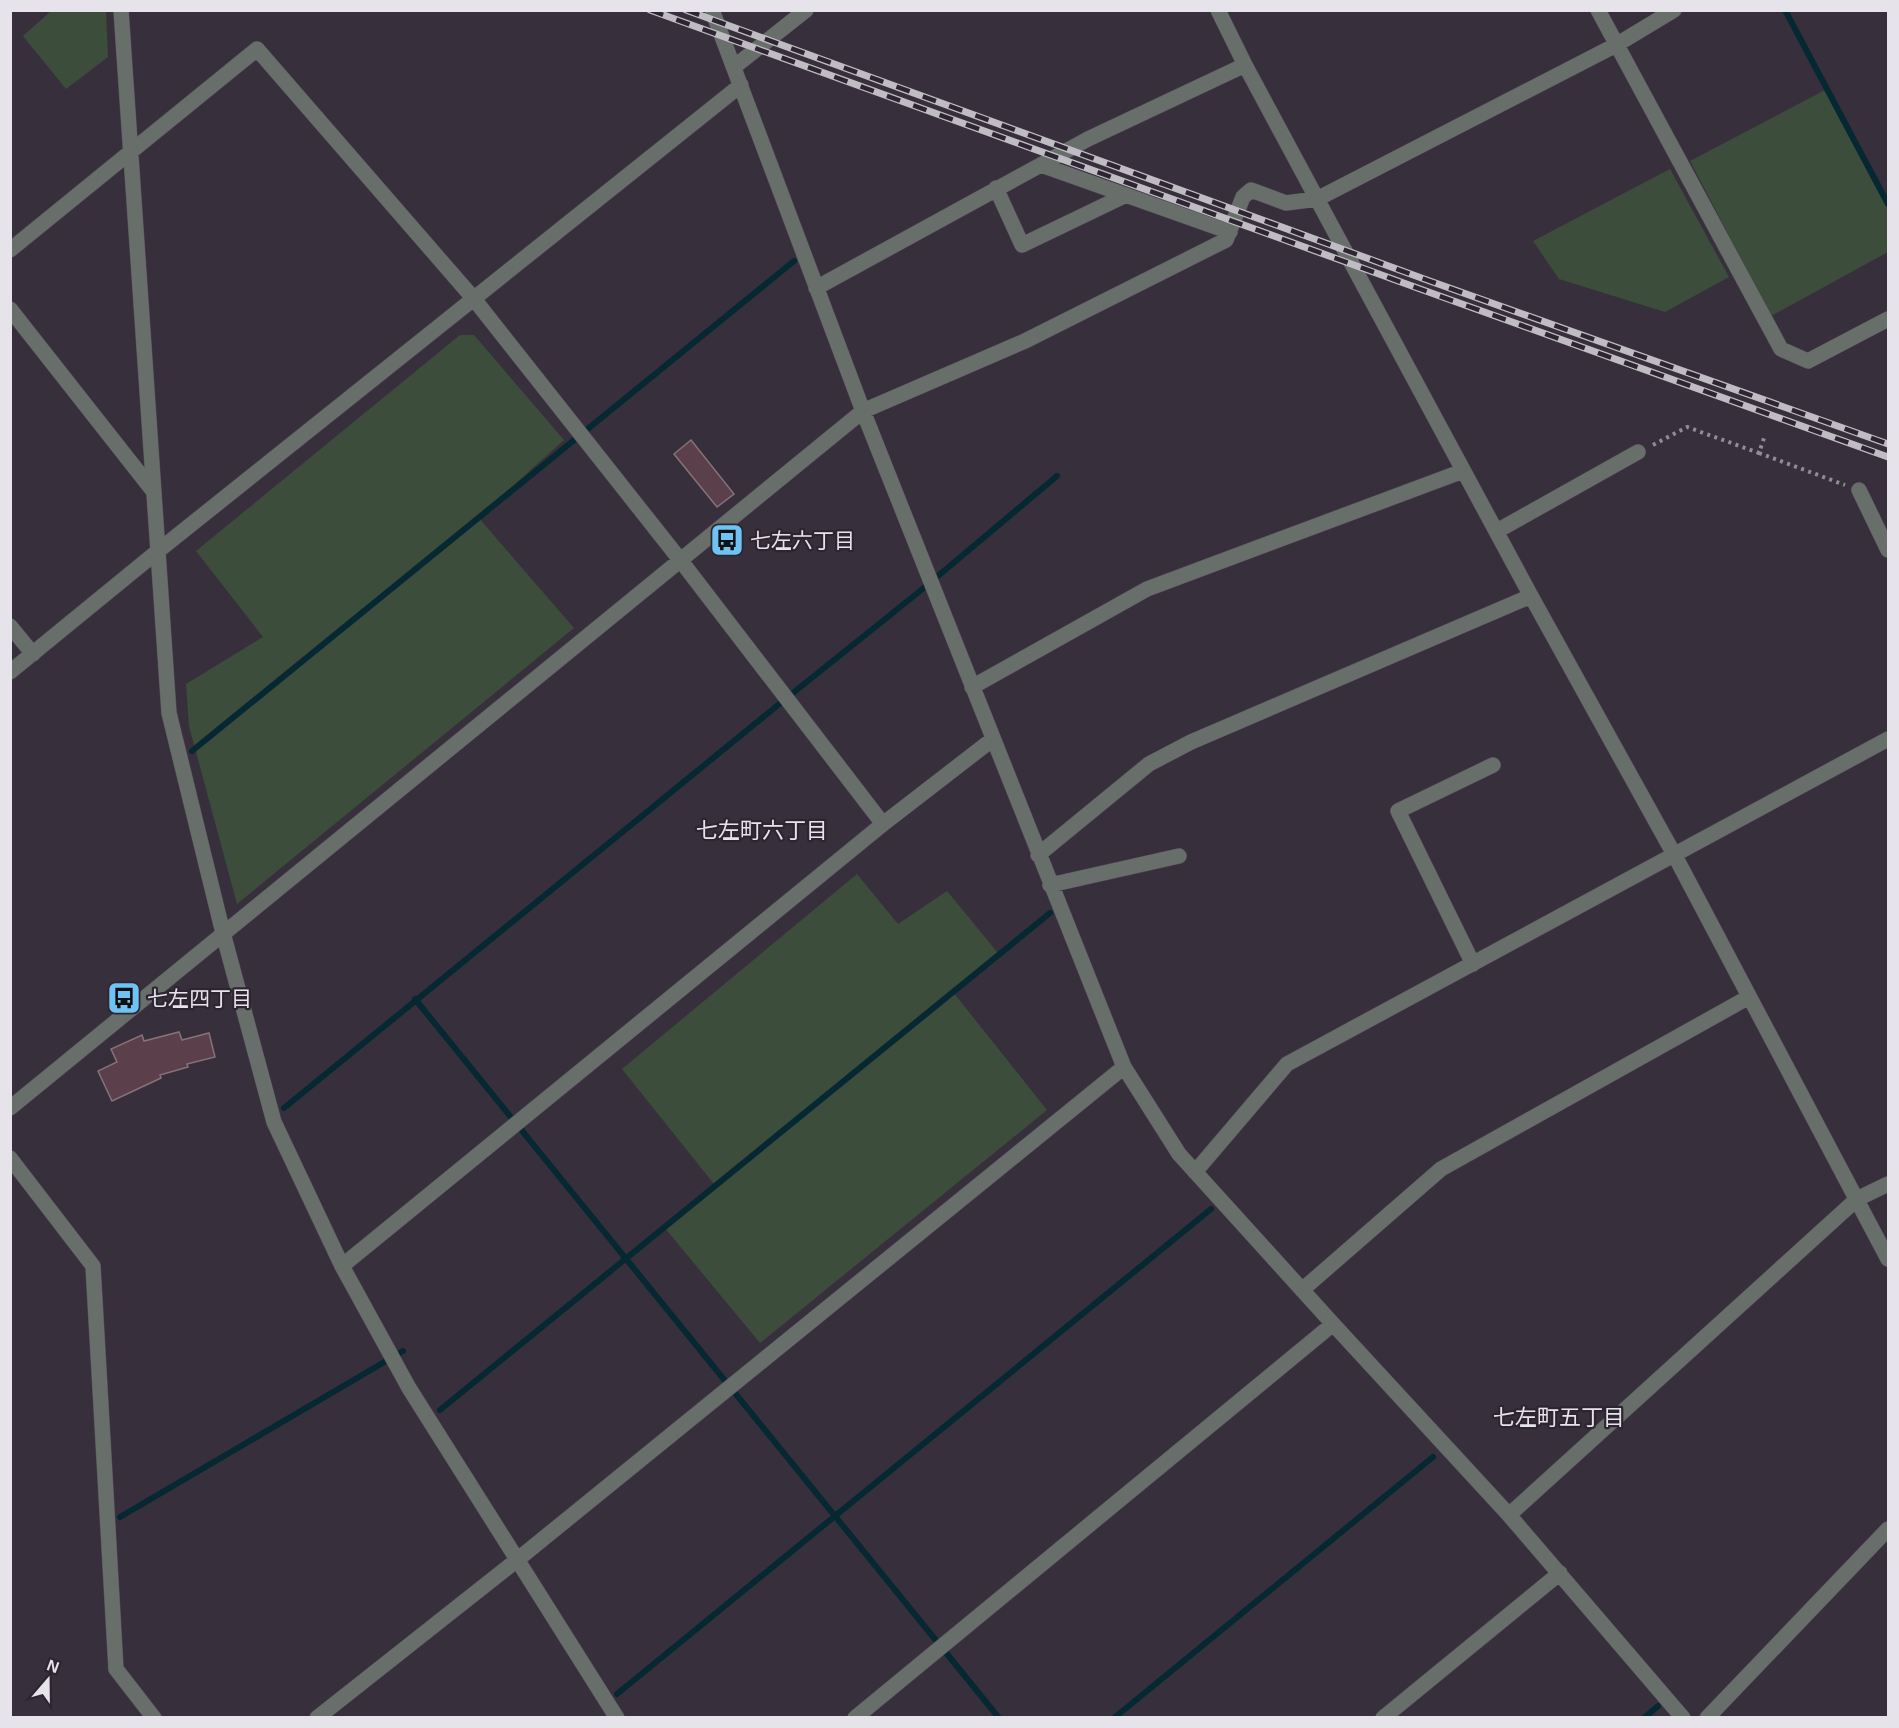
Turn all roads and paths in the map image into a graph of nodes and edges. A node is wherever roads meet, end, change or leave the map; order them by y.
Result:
1 (122, 10) edge
2 (712, 10) edge
3 (806, 10) edge
4 (1218, 10) edge
5 (1598, 10) edge
6 (1674, 10) edge
7 (1616, 45) junction
8 (1245, 65) junction
9 (734, 67) junction
10 (741, 85) junction
11 (131, 150) junction
12 (1041, 165) junction
13 (996, 188) junction
14 (1126, 195) junction
15 (1317, 199) junction
16 (1230, 232) junction
17 (10, 250) edge
18 (816, 288) junction
19 (474, 299) junction
20 (10, 309) edge
21 (1888, 319) edge
22 (863, 411) junction
23 (1764, 438) dead end
24 (1638, 452) joint
25 (1759, 453) junction
26 (1463, 471) junction
27 (1859, 490) joint
28 (154, 492) junction
29 (1497, 531) junction
30 (1888, 550) edge
31 (158, 551) junction
32 (681, 561) junction
33 (1531, 596) junction
34 (10, 626) edge
35 (33, 654) junction
36 (10, 672) edge
37 (972, 687) junction
38 (993, 739) junction
39 (1888, 739) edge
40 (1493, 765) dead end
41 (883, 824) junction
42 (1038, 855) junction
43 (1179, 856) dead end
44 (1675, 856) junction
45 (1050, 885) junction
46 (223, 933) junction
47 (1473, 964) junction
48 (1749, 997) junction
49 (1124, 1067) junction
50 (10, 1108) edge
51 (10, 1158) edge
52 (1195, 1172) junction
53 (1888, 1184) edge
54 (1857, 1199) junction
55 (1888, 1259) edge
56 (342, 1266) junction
57 (1302, 1290) junction
58 (1332, 1324) junction
59 (1509, 1515) junction
60 (1888, 1529) edge
61 (517, 1560) junction
62 (1560, 1573) junction
63 (154, 1718) edge
64 (317, 1718) edge
65 (617, 1718) edge
66 (855, 1718) edge
67 (1383, 1718) edge
68 (1683, 1718) edge
69 (1707, 1718) edge

1 - 11 street
2 - 9 street
3 - 9 street
4 - 8 street
5 - 7 street
6 - 7 street
7 - 15 street
7 - 21 street
8 - 12 street
8 - 15 street
9 - 10 street
10 - 18 street
10 - 19 street
11 - 17 street
11 - 19 street
11 - 28 street
12 - 13 street
12 - 14 street
13 - 14 street
13 - 18 street
14 - 16 street
15 - 16 street
15 - 26 street
16 - 22 street
18 - 22 street
19 - 31 street
19 - 32 street
20 - 28 street
22 - 32 street
22 - 37 street
23 - 25 path
24 - 25 path
24 - 29 street
25 - 27 path
26 - 29 street
26 - 37 street
27 - 30 street
28 - 31 street
29 - 33 street
31 - 35 street
31 - 46 street
32 - 41 street
32 - 46 street
33 - 42 street
33 - 44 street
34 - 35 street
35 - 36 street
37 - 38 street
38 - 41 street
38 - 42 street
39 - 44 street
40 - 47 street
41 - 56 street
42 - 45 street
43 - 45 street
44 - 47 street
44 - 48 street
45 - 49 street
46 - 50 street
46 - 56 street
47 - 52 street
48 - 54 street
48 - 57 street
49 - 52 street
49 - 61 street
51 - 63 street
52 - 57 street
53 - 54 street
54 - 55 street
54 - 59 street
56 - 61 street
57 - 58 street
58 - 59 street
58 - 66 street
59 - 62 street
60 - 69 street
61 - 64 street
61 - 65 street
62 - 67 street
62 - 68 street

